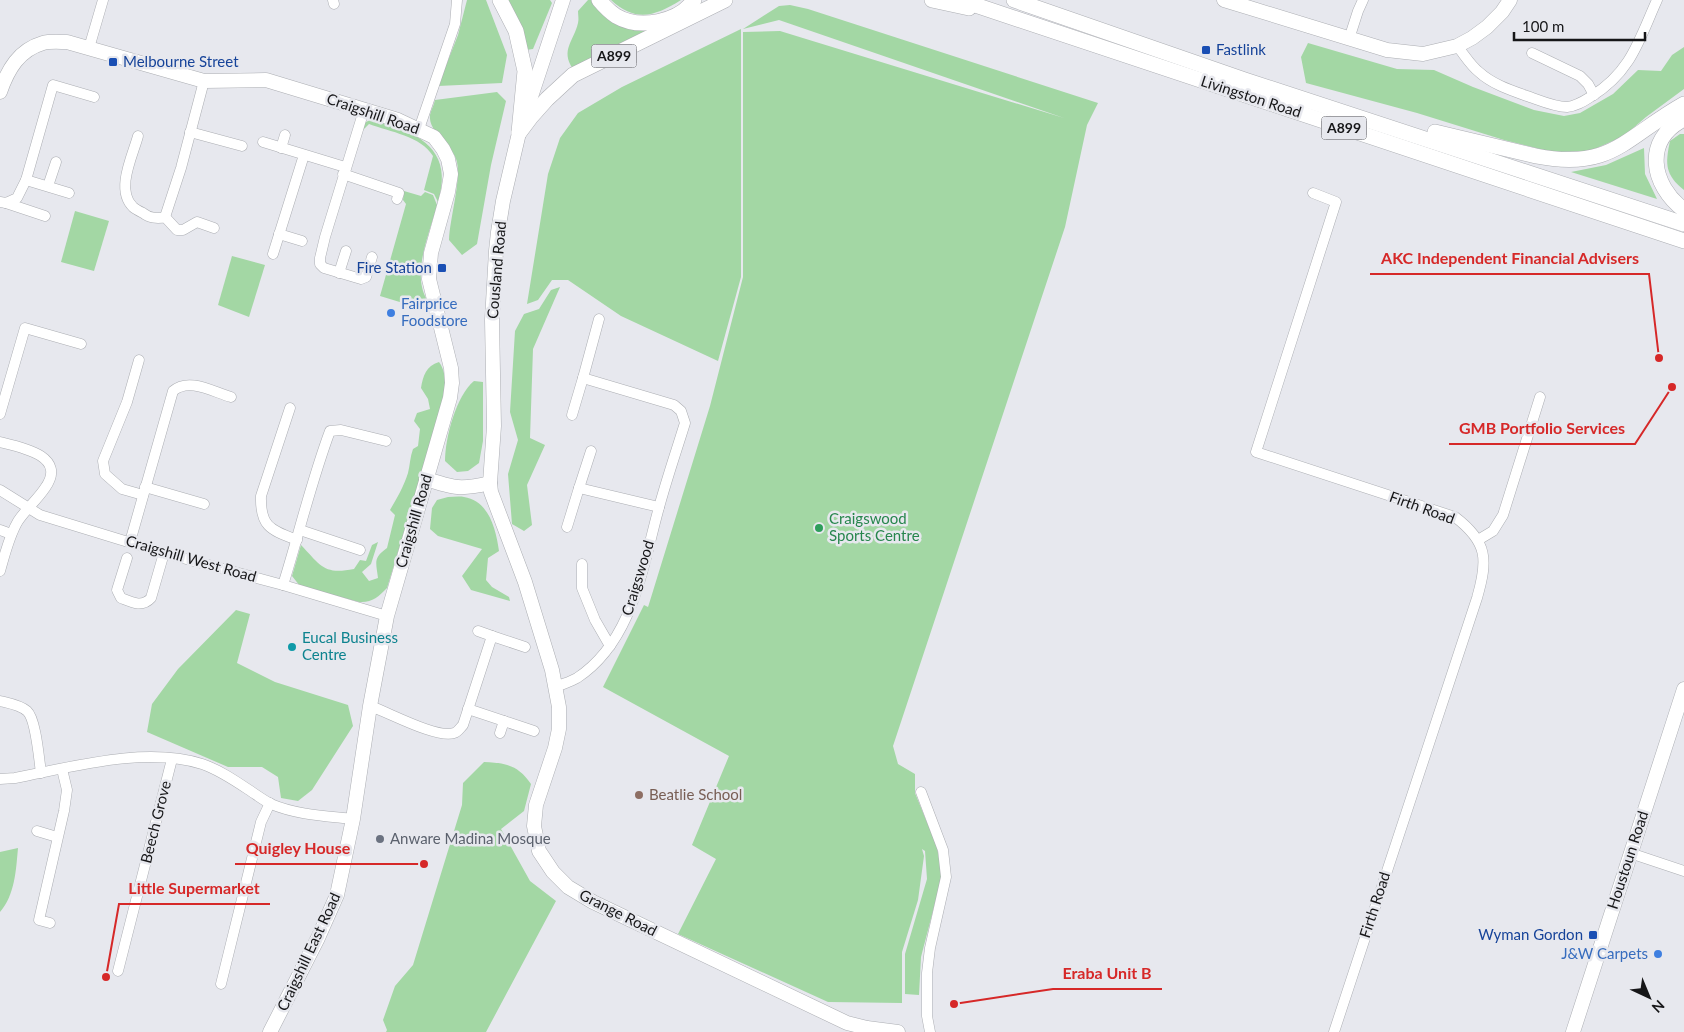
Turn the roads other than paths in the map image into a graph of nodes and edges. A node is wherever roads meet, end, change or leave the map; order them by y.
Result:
1 (103, 0) edge
2 (457, 0) edge
3 (500, 0) edge
4 (563, 0) edge
5 (599, 0) edge
6 (694, 0) edge
7 (725, 0) edge
8 (932, 0) edge
9 (960, 0) edge
10 (1014, 0) edge
11 (1224, 0) edge
12 (1364, 0) edge
13 (1510, 0) edge
14 (1657, 0) edge
15 (1243, 3) edge
16 (1005, 15) junction
17 (1349, 39) junction
18 (1457, 46) junction
19 (89, 48) junction
20 (1532, 54) dead end
21 (204, 81) junction
22 (0, 92) edge
23 (1594, 95) junction
24 (94, 97) dead end
25 (1322, 104) junction
26 (1684, 104) edge
27 (364, 110) junction
28 (1684, 119) edge
29 (419, 129) junction
30 (190, 132) junction
31 (519, 133) junction
32 (285, 135) dead end
33 (138, 136) dead end
34 (263, 142) dead end
35 (242, 146) dead end
36 (281, 148) junction
37 (304, 155) junction
38 (56, 162) dead end
39 (344, 171) junction
40 (26, 180) junction
41 (48, 186) junction
42 (70, 193) dead end
43 (1313, 193) dead end
44 (398, 199) dead end
45 (3, 202) edge
46 (1684, 210) edge
47 (45, 216) dead end
48 (165, 217) junction
49 (1684, 224) edge
50 (214, 228) dead end
51 (279, 234) junction
52 (1684, 241) edge
53 (302, 242) dead end
54 (346, 251) dead end
55 (273, 254) dead end
56 (372, 257) dead end
57 (339, 273) junction
58 (599, 319) dead end
59 (81, 344) dead end
60 (139, 360) dead end
61 (583, 378) junction
62 (231, 397) dead end
63 (1540, 397) dead end
64 (290, 408) dead end
65 (0, 414) edge
66 (572, 415) dead end
67 (386, 440) dead end
68 (0, 442) edge
69 (591, 451) dead end
70 (426, 479) junction
71 (490, 483) junction
72 (579, 488) junction
73 (0, 490) edge
74 (144, 491) junction
75 (204, 504) dead end
76 (659, 507) junction
77 (28, 508) junction
78 (567, 527) dead end
79 (0, 530) edge
80 (11, 534) junction
81 (298, 535) junction
82 (1478, 540) junction
83 (130, 542) junction
84 (360, 550) dead end
85 (164, 553) junction
86 (127, 558) dead end
87 (582, 564) dead end
88 (0, 571) edge
89 (283, 585) junction
90 (387, 616) junction
91 (478, 631) dead end
92 (492, 636) junction
93 (610, 646) junction
94 (525, 647) dead end
95 (556, 687) junction
96 (1684, 688) edge
97 (0, 701) edge
98 (370, 706) junction
99 (468, 709) junction
100 (504, 721) junction
101 (534, 731) dead end
102 (500, 734) dead end
103 (172, 759) junction
104 (62, 769) junction
105 (41, 773) junction
106 (0, 779) edge
107 (921, 792) dead end
108 (270, 803) junction
109 (353, 819) junction
110 (37, 831) dead end
111 (57, 837) junction
112 (1630, 853) junction
113 (1684, 871) edge
114 (50, 923) dead end
115 (118, 971) dead end
116 (221, 984) dead end
117 (270, 1032) edge
118 (898, 1032) edge
119 (930, 1032) edge
120 (1334, 1032) edge
121 (1573, 1032) edge

1 - 19 street
2 - 29 street
3 - 31 main road
4 - 31 street, Cousland Road
5 - 6 main road, A899
7 - 31 main road, A899
8 - 16 main road, A899
9 - 16 main road, Livingston Road / A899
10 - 25 main road, Livingston Road / A899
11 - 15 street
12 - 17 street
13 - 18 street
14 - 23 street
15 - 17 street
16 - 52 main road, Livingston Road / A899
17 - 18 street
18 - 23 street
19 - 21 street, Craigshill Road
19 - 22 street, Craigshill Road
20 - 23 street
21 - 27 street, Craigshill Road
21 - 30 street
24 - 40 street
25 - 26 main road
25 - 49 main road, Livingston Road / A899
27 - 29 street, Craigshill Road
27 - 39 street
28 - 46 main road
29 - 70 street, Craigshill Road
30 - 35 street
30 - 48 street
31 - 71 street, Cousland Road
32 - 36 street
33 - 48 street
34 - 36 street
36 - 37 street
37 - 39 street
37 - 51 street
38 - 41 street
39 - 44 street
39 - 57 street
40 - 41 street
40 - 45 street
41 - 42 street
43 - 82 street, Firth Road
45 - 47 street
48 - 50 street
51 - 53 street
51 - 55 street
54 - 57 street
56 - 57 street
58 - 61 street
59 - 65 street
60 - 74 street
61 - 66 street
61 - 76 street, Craigswood
62 - 74 street
63 - 82 street
64 - 81 street
67 - 81 street
68 - 77 street
69 - 72 street
70 - 71 street
70 - 90 street, Craigshill Road
71 - 95 street, Grange Road
72 - 76 street
72 - 78 street
73 - 77 street, Craigshill West Road
74 - 75 street
74 - 83 street
76 - 93 street, Craigswood
77 - 80 street
77 - 83 street, Craigshill West Road
79 - 80 street
80 - 88 street
81 - 84 street
81 - 89 street
82 - 120 street, Firth Road
83 - 85 street, Craigshill West Road
85 - 86 street
85 - 89 street, Craigshill West Road
87 - 93 street
89 - 90 street, Craigshill West Road
90 - 98 street, Craigshill Road
91 - 92 street
92 - 94 street
92 - 99 street
93 - 95 street, Craigswood
95 - 118 street, Grange Road
96 - 112 street, Houstoun Road
97 - 105 street
98 - 99 street
98 - 109 street, Craigshill Road
99 - 100 street
100 - 101 street
100 - 102 street
103 - 104 street
103 - 108 street
103 - 115 street, Beech Grove
104 - 105 street
104 - 111 street
105 - 106 street
107 - 119 street
108 - 109 street
108 - 116 street
109 - 117 street, Craigshill East Road
110 - 111 street
111 - 114 street
112 - 113 street
112 - 121 street, Houstoun Road

